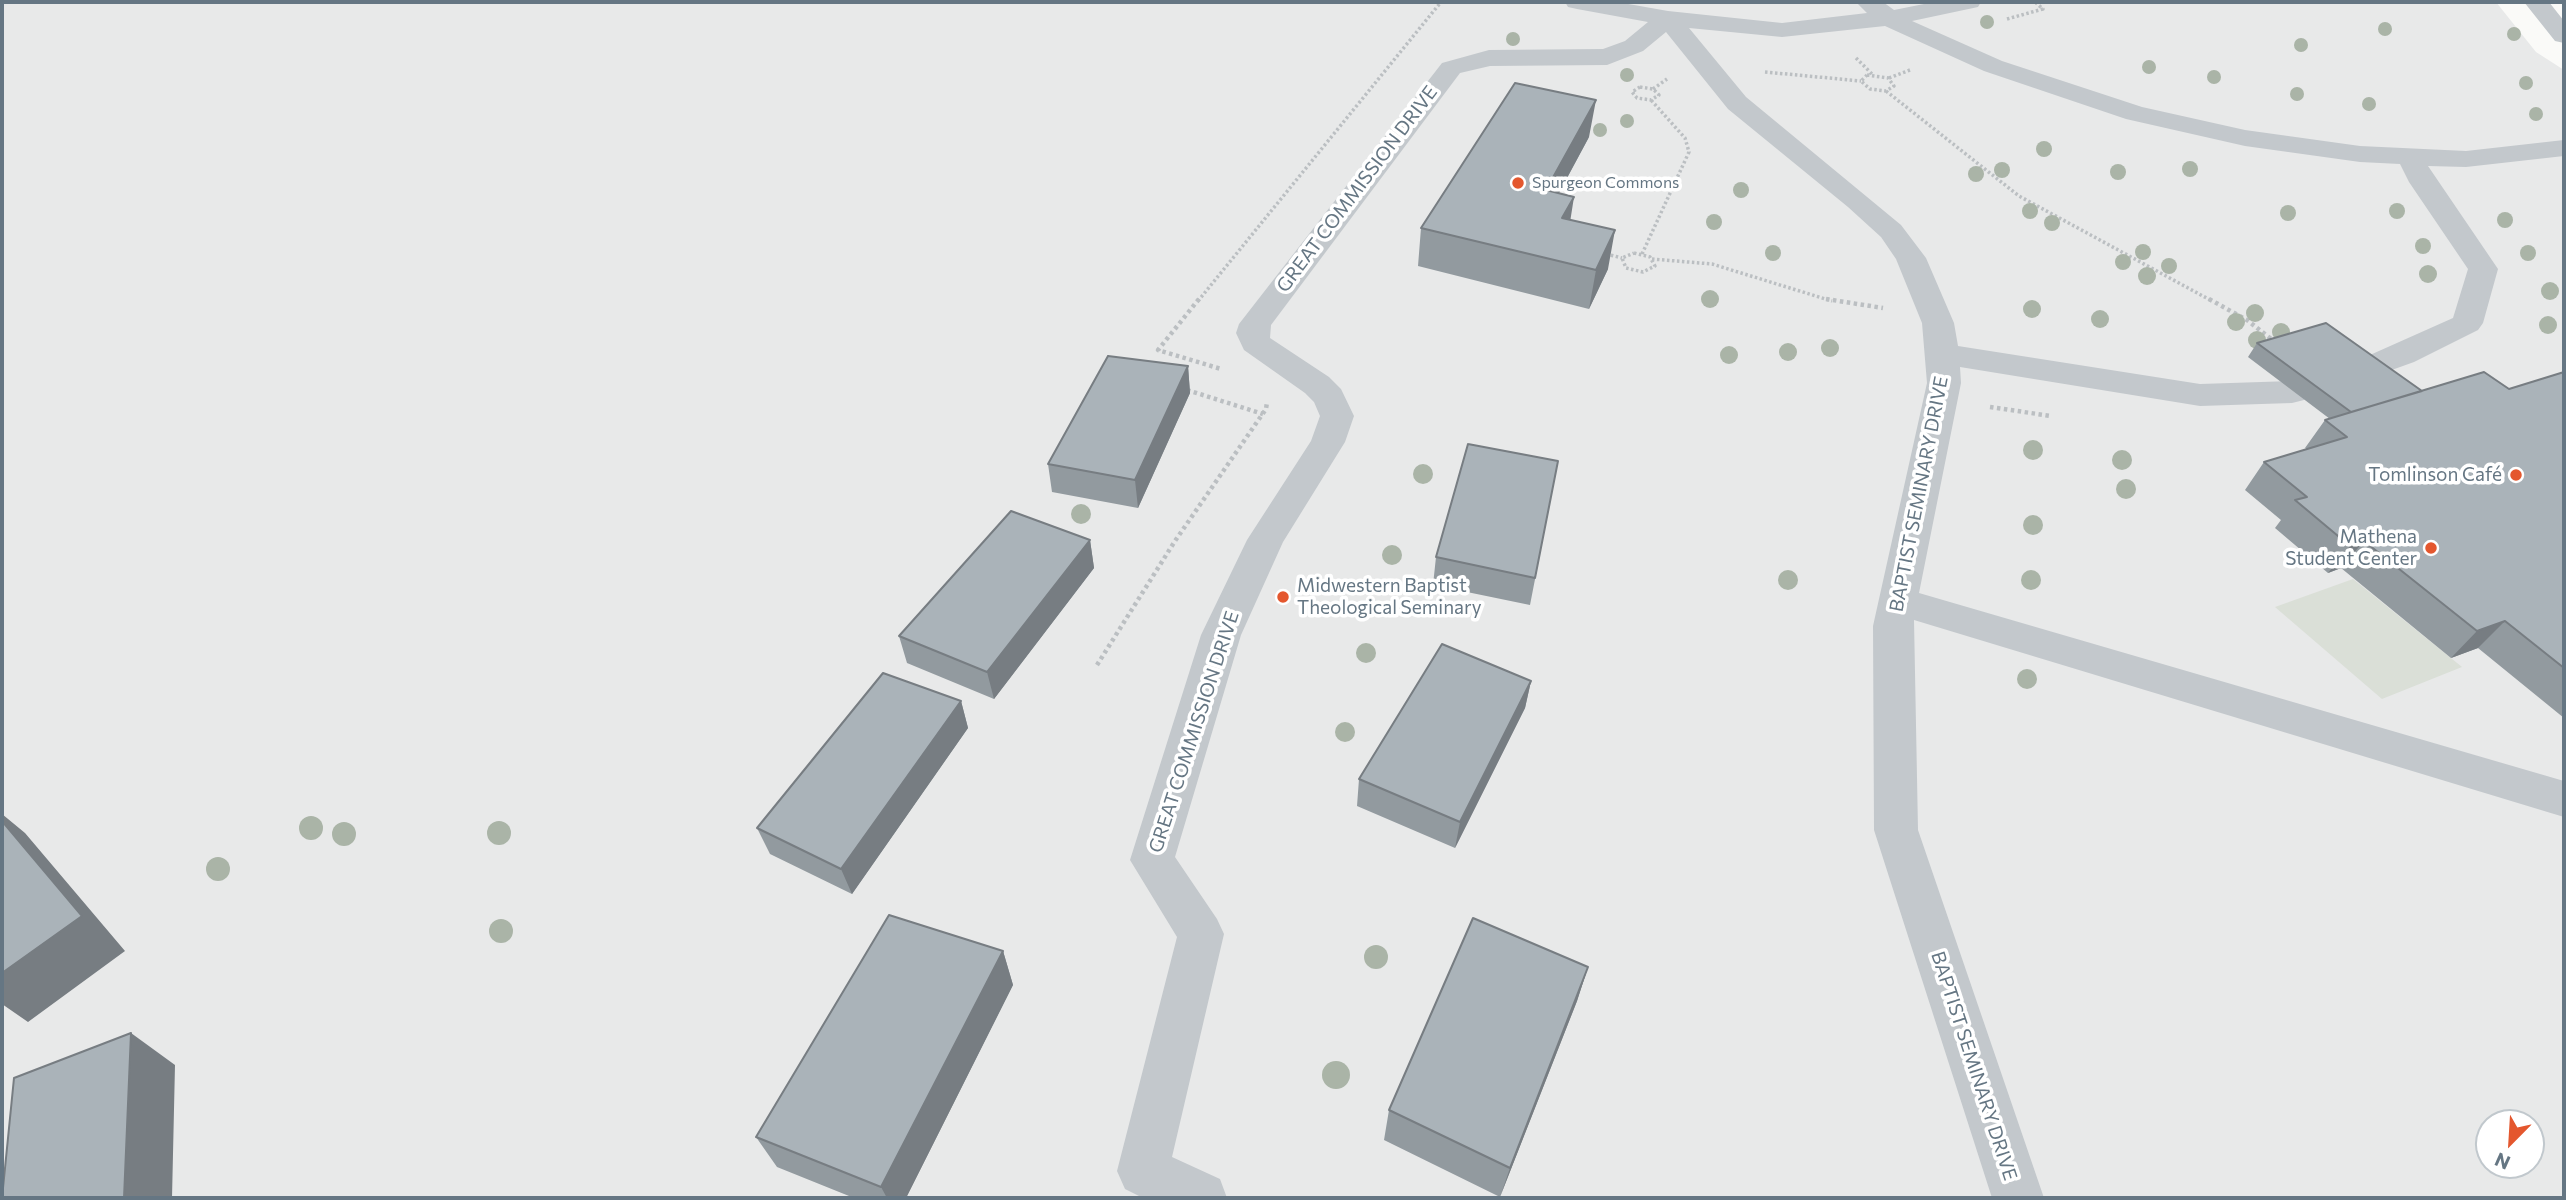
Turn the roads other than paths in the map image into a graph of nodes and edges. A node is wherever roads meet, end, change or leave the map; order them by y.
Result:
1 (1577, 2) edge
2 (1969, 2) edge
3 (2536, 2) edge
4 (1878, 10) edge
5 (1668, 18) junction
6 (2564, 36) edge
7 (2564, 148) edge
8 (2410, 157) junction
9 (1944, 354) junction
10 (2364, 370) edge
11 (2292, 391) dead end
12 (1900, 602) junction
13 (2564, 799) edge
14 (1201, 1198) edge
15 (2018, 1198) edge

1 - 5 street
2 - 4 street
3 - 6 street
4 - 5 street
4 - 8 street
5 - 9 street, BAPTIST SEMINARY DRIVE
5 - 14 street, GREAT COMMISSION DRIVE
7 - 8 street
8 - 10 street
9 - 11 street
9 - 12 street, BAPTIST SEMINARY DRIVE
12 - 13 street
12 - 15 street, BAPTIST SEMINARY DRIVE

